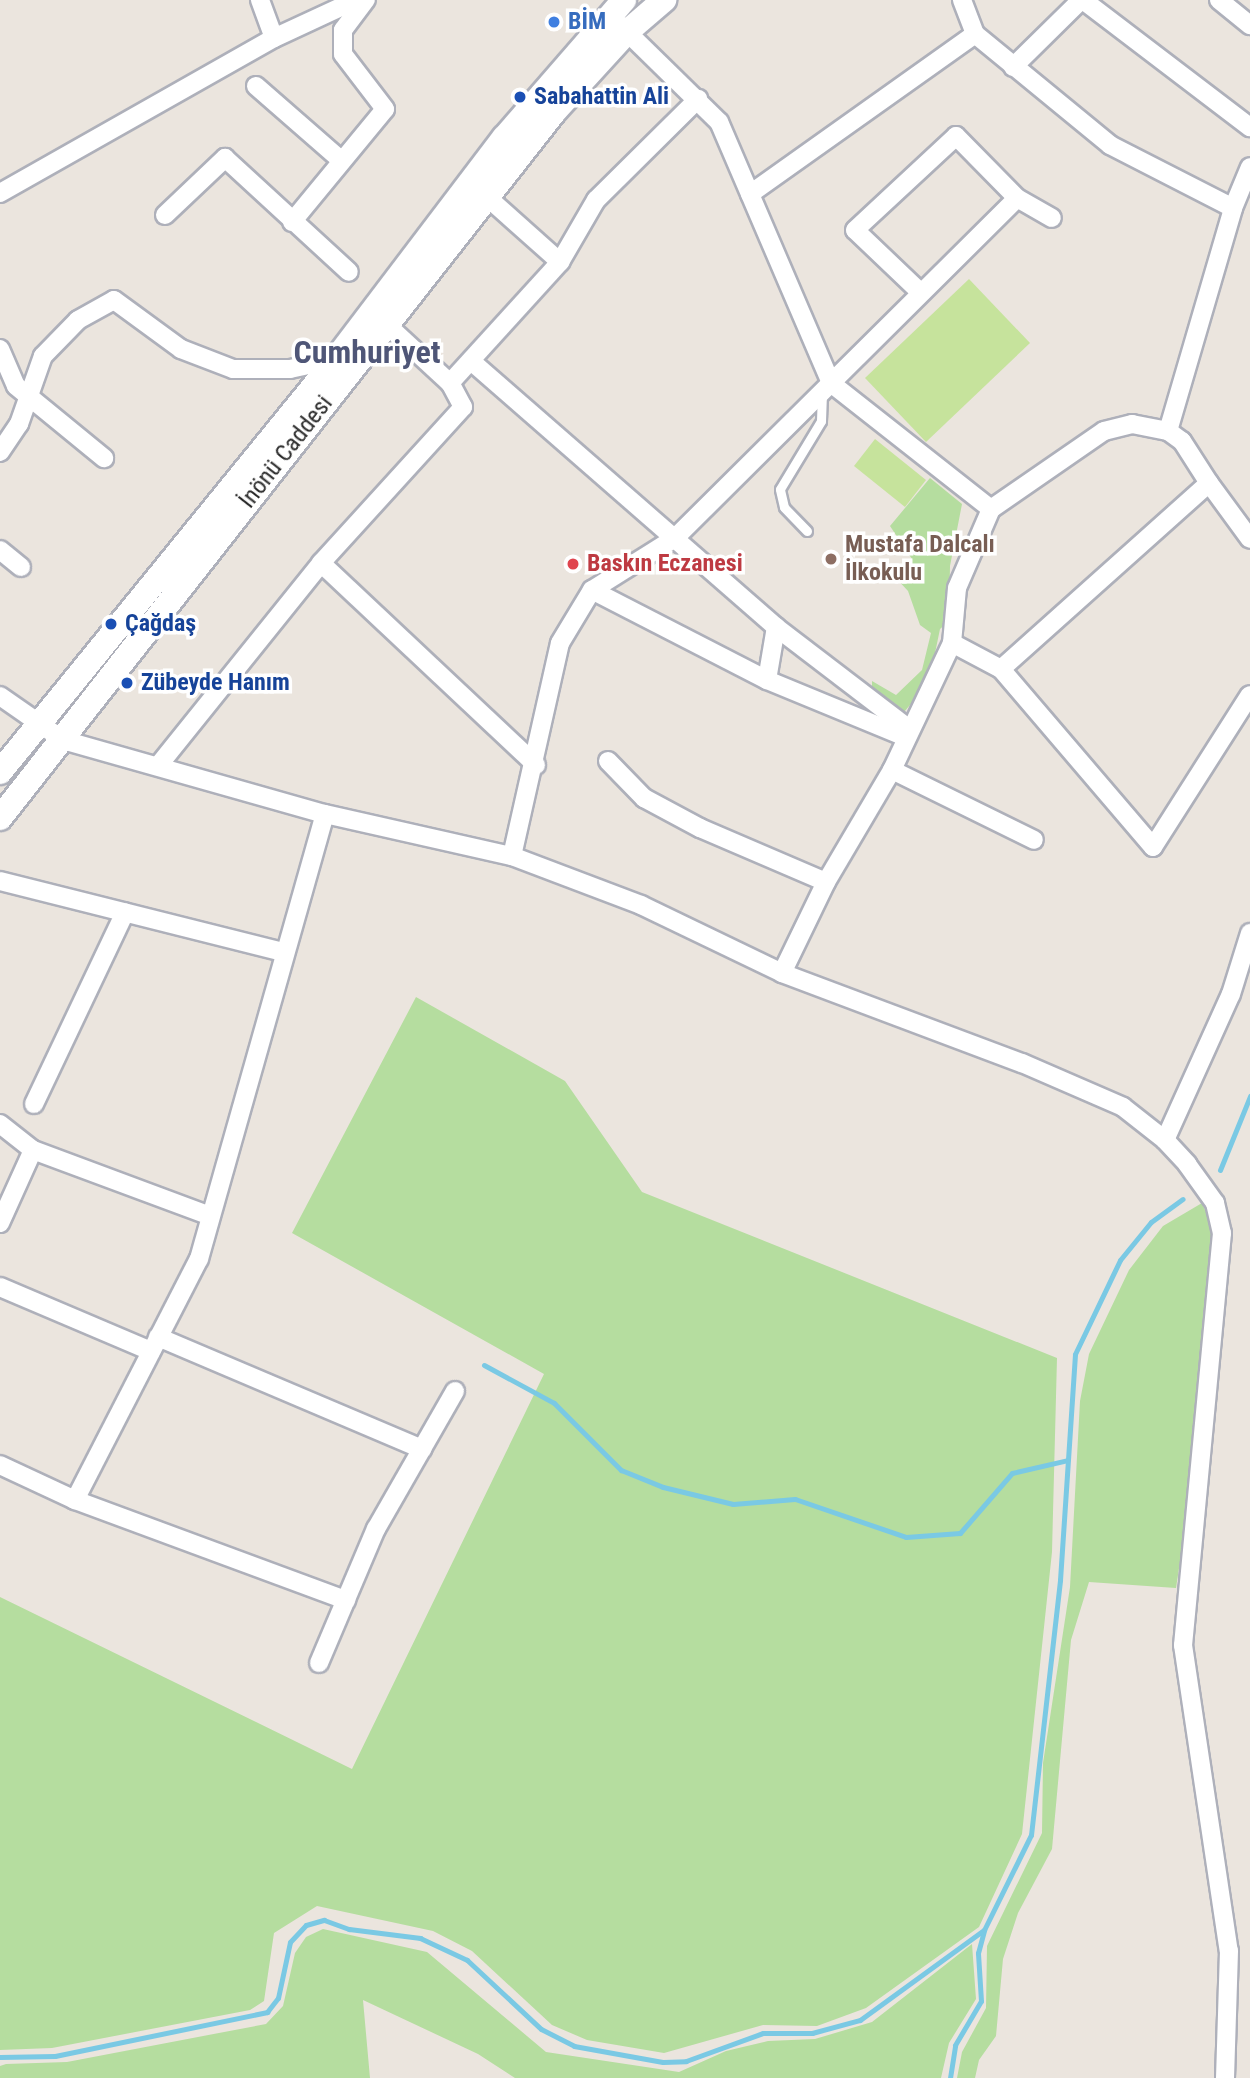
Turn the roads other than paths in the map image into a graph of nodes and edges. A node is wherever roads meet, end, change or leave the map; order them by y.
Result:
1 (260, 0) edge
2 (356, 0) edge
3 (366, 0) edge
4 (664, 0) edge
5 (962, 0) edge
6 (1082, 0) edge
7 (1219, 0) edge
8 (616, 8) edge
9 (1250, 25) edge
10 (628, 31) junction
11 (975, 34) junction
12 (274, 38) junction
13 (1013, 67) junction
14 (256, 86) dead end
15 (698, 99) junction
16 (1250, 127) edge
17 (342, 162) junction
18 (1250, 167) edge
19 (0, 193) edge
20 (750, 194) junction
21 (486, 196) junction
22 (1017, 198) junction
23 (1233, 208) junction
24 (165, 215) dead end
25 (1052, 218) dead end
26 (292, 222) junction
27 (560, 262) junction
28 (349, 272) dead end
29 (919, 291) junction
30 (386, 324) junction
31 (0, 349) edge
32 (336, 359) junction
33 (471, 361) junction
34 (450, 383) junction
35 (827, 387) junction
36 (29, 396) junction
37 (1168, 431) junction
38 (0, 452) edge
39 (104, 458) dead end
40 (1209, 483) junction
41 (991, 509) junction
42 (807, 531) dead end
43 (675, 538) junction
44 (1250, 539) edge
45 (0, 550) edge
46 (321, 563) junction
47 (21, 567) dead end
48 (592, 590) junction
49 (776, 627) junction
50 (952, 643) junction
51 (1001, 669) junction
52 (767, 680) junction
53 (1250, 695) edge
54 (0, 696) edge
55 (36, 725) junction
56 (907, 732) junction
57 (64, 740) junction
58 (608, 761) dead end
59 (536, 765) junction
60 (158, 766) junction
61 (892, 770) junction
62 (0, 772) edge
63 (324, 814) junction
64 (0, 818) edge
65 (1034, 839) dead end
66 (512, 856) junction
67 (0, 881) edge
68 (826, 882) junction
69 (125, 912) junction
70 (1250, 933) edge
71 (283, 952) junction
72 (782, 973) junction
73 (34, 1104) dead end
74 (0, 1124) edge
75 (1164, 1140) junction
76 (33, 1150) junction
77 (210, 1216) junction
78 (0, 1223) edge
79 (0, 1287) edge
80 (154, 1344) junction
81 (455, 1391) dead end
82 (422, 1449) junction
83 (0, 1465) edge
84 (75, 1500) junction
85 (346, 1600) junction
86 (319, 1663) dead end
87 (1225, 2078) edge

1 - 12 street
2 - 12 street
3 - 17 street
4 - 10 main road, İnönü Caddesi
5 - 11 street
6 - 13 street
6 - 16 street
7 - 9 street
8 - 10 street
8 - 32 main road, İnönü Caddesi
10 - 15 street
10 - 21 main road, İnönü Caddesi
11 - 13 street
11 - 20 street
12 - 19 street
13 - 23 street
14 - 17 street
15 - 20 street
15 - 27 street
17 - 26 street
18 - 23 street
20 - 35 street
21 - 27 street
21 - 30 main road, İnönü Caddesi
22 - 25 street
22 - 29 street
22 - 29 street
23 - 37 street
24 - 26 street
26 - 28 street
27 - 33 street
29 - 35 street
30 - 34 street
30 - 57 main road, İnönü Caddesi
31 - 36 street
32 - 36 street
32 - 55 main road, İnönü Caddesi
33 - 34 street
33 - 43 street
34 - 46 street
35 - 41 street
35 - 42 lane
35 - 43 street
36 - 38 street
36 - 39 street
37 - 40 street
37 - 41 street
40 - 44 street
40 - 51 street
41 - 50 street
43 - 48 street
43 - 49 street
45 - 47 street
46 - 59 street
46 - 60 street
48 - 52 street
48 - 59 street
49 - 52 street
49 - 56 street
50 - 51 street
50 - 56 street
51 - 53 street
52 - 56 street
54 - 55 street
55 - 57 street
55 - 62 main road, İnönü Caddesi
56 - 61 street
57 - 60 street
57 - 64 main road, İnönü Caddesi
58 - 68 street
59 - 66 street
60 - 63 street
61 - 65 street
61 - 68 street
63 - 66 street
63 - 71 street
66 - 72 street
67 - 69 street
68 - 72 street
69 - 71 street
69 - 73 street
70 - 75 street
71 - 77 street
72 - 75 street
74 - 76 street
75 - 87 street
76 - 77 street
76 - 78 street
77 - 80 street
79 - 80 street
80 - 82 street
80 - 84 street
81 - 82 street
82 - 85 street
83 - 84 street
84 - 85 street
85 - 86 street

